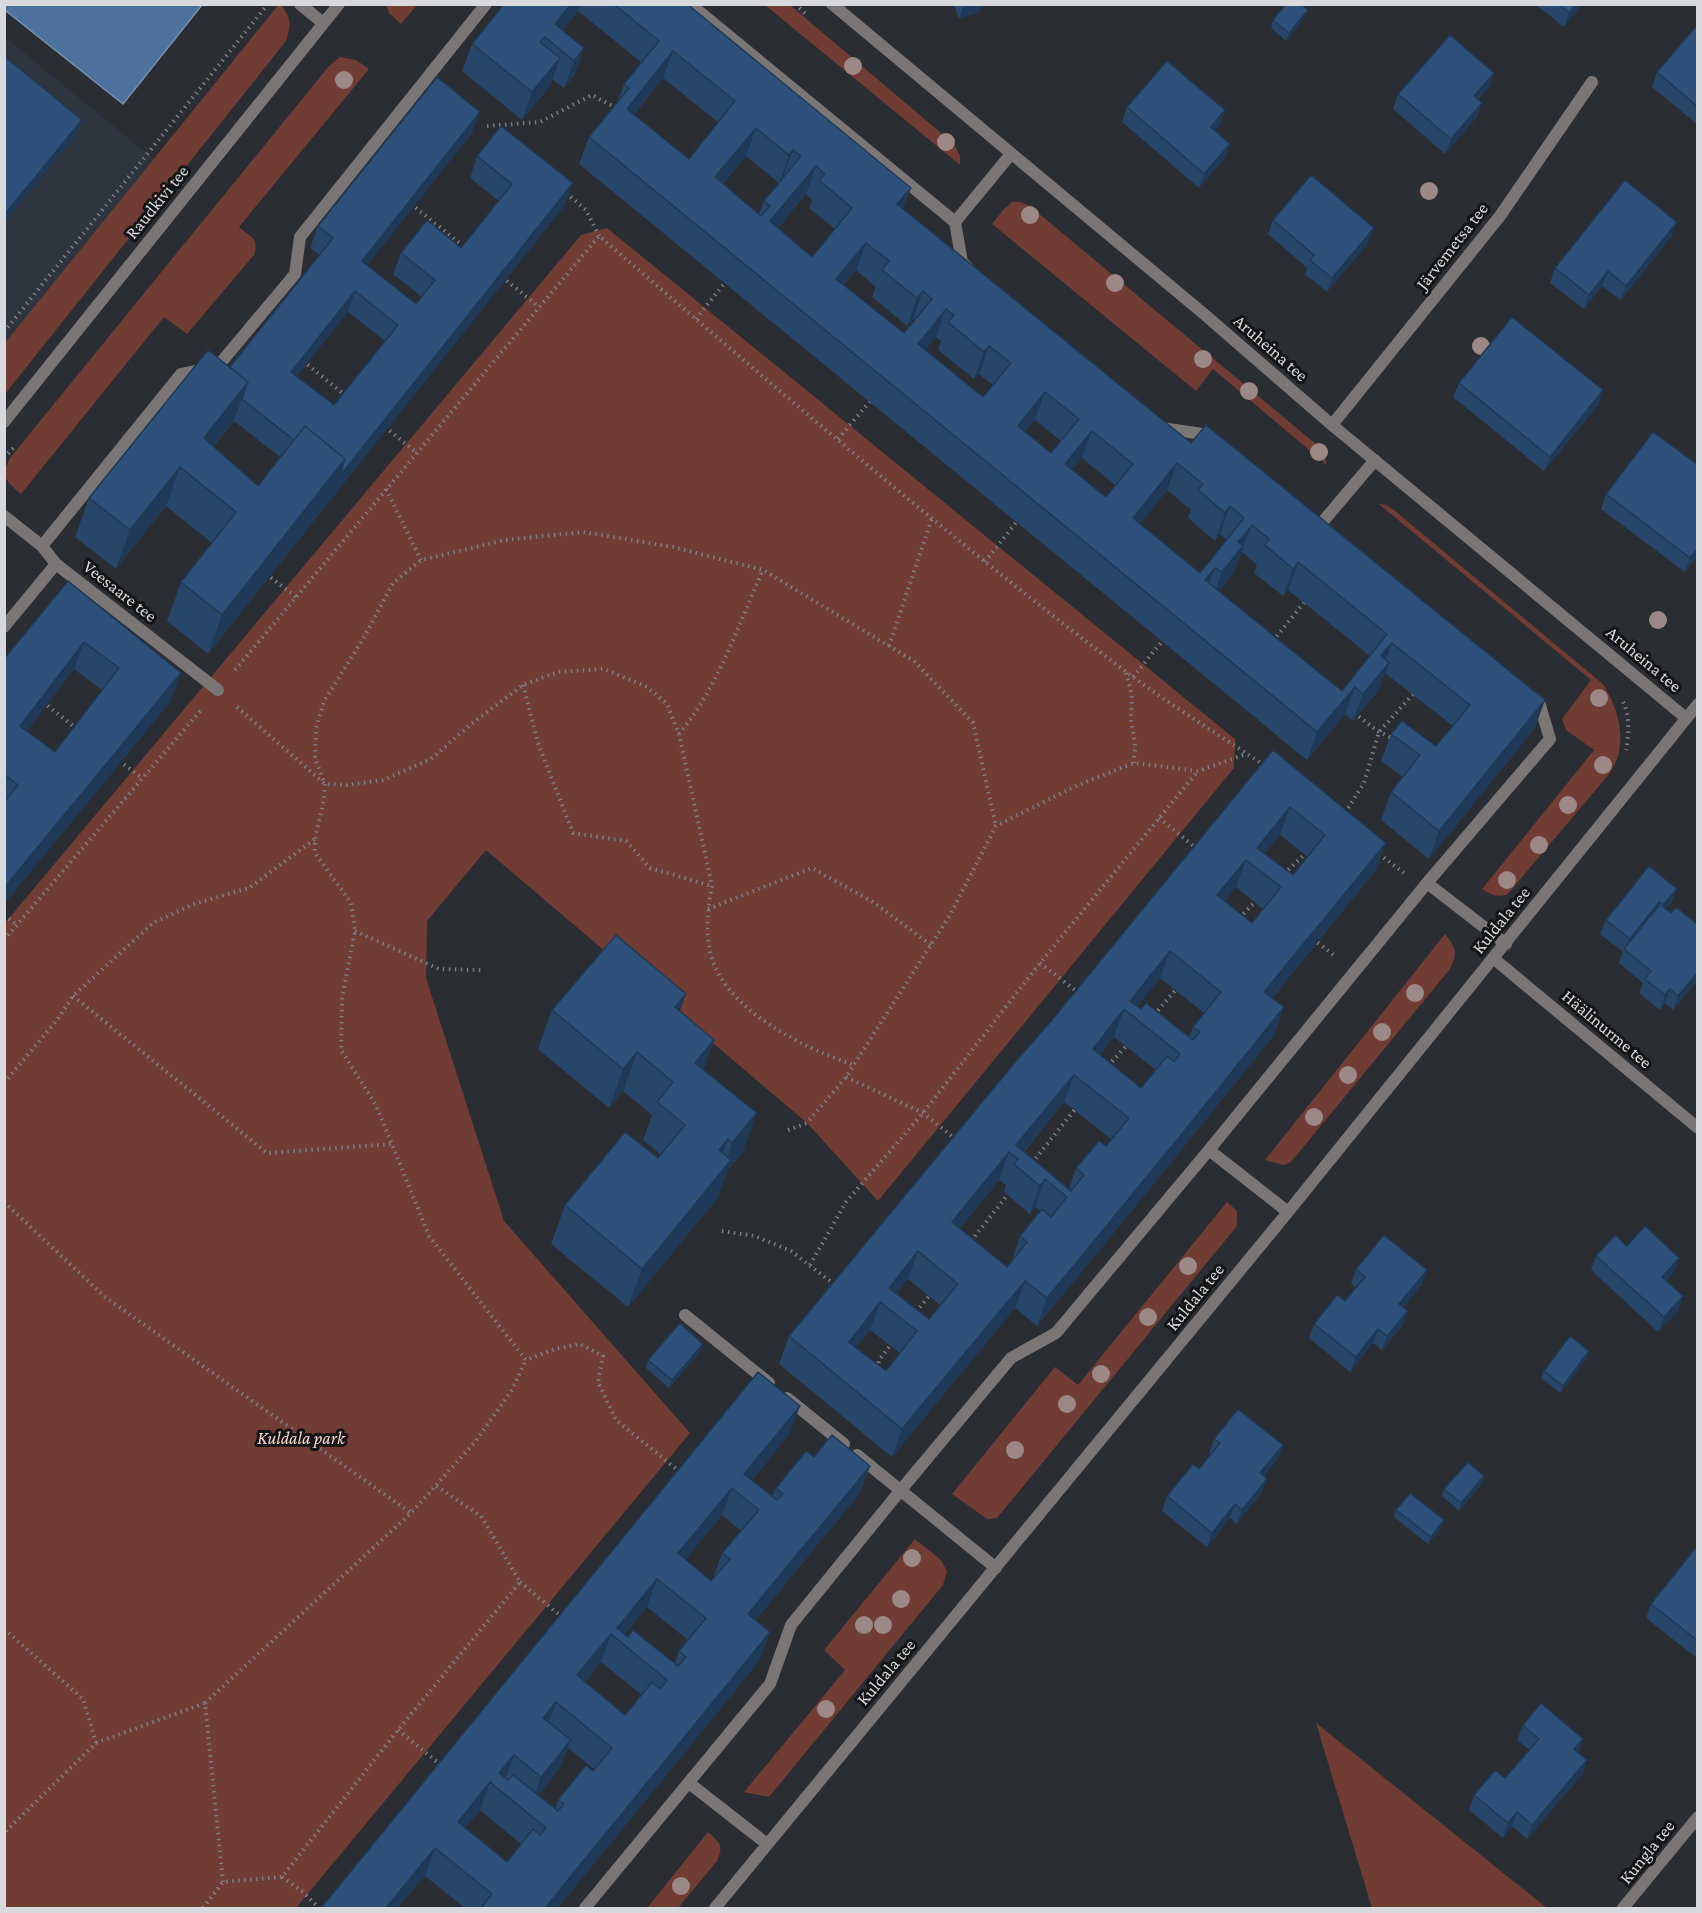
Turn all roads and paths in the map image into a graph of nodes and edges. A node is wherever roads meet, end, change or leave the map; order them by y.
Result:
1 (268, 4) edge
2 (300, 4) edge
3 (339, 4) edge
4 (486, 4) edge
5 (690, 4) edge
6 (795, 4) edge
7 (832, 4) edge
8 (813, 20) dead end
9 (323, 23) junction
10 (1592, 82) dead end
11 (623, 112) edge
12 (487, 126) dead end
13 (1011, 154) junction
14 (558, 186) edge
15 (405, 198) edge
16 (955, 222) junction
17 (598, 236) junction
18 (467, 249) edge
19 (494, 271) edge
20 (976, 274) edge
21 (731, 275) edge
22 (539, 307) junction
23 (696, 319) junction
24 (4, 332) edge
25 (300, 358) edge
26 (875, 395) edge
27 (354, 402) edge
28 (1153, 421) edge
29 (4, 422) edge
30 (381, 423) edge
31 (1332, 425) junction
32 (838, 439) junction
33 (1218, 443) edge
34 (417, 453) junction
35 (1375, 460) junction
36 (386, 489) junction
37 (4, 516) edge
38 (932, 518) junction
39 (1020, 518) edge
40 (1320, 525) edge
41 (42, 546) junction
42 (421, 560) junction
43 (985, 562) junction
44 (56, 564) junction
45 (260, 569) edge
46 (763, 570) junction
47 (1312, 593) edge
48 (296, 597) junction
49 (4, 627) edge
50 (1170, 631) edge
51 (888, 646) junction
52 (1268, 647) edge
53 (1126, 672) junction
54 (1133, 677) junction
55 (524, 685) junction
56 (1522, 688) edge
57 (218, 690) junction
58 (1417, 690) edge
59 (1621, 700) dead end
60 (41, 701) edge
61 (1698, 704) edge
62 (1351, 711) edge
63 (1686, 718) junction
64 (78, 729) edge
65 (1379, 732) junction
66 (679, 734) junction
67 (1399, 742) edge
68 (1246, 753) junction
69 (115, 757) edge
70 (1625, 760) dead end
71 (1134, 763) junction
72 (1198, 771) junction
73 (1272, 771) edge
74 (142, 778) junction
75 (325, 784) junction
76 (1159, 818) junction
77 (1340, 822) edge
78 (996, 826) junction
79 (315, 839) junction
80 (1314, 845) edge
81 (1376, 851) edge
82 (1205, 854) edge
83 (1282, 875) edge
84 (1427, 883) junction
85 (712, 886) junction
86 (1260, 897) edge
87 (708, 909) junction
88 (4, 915) edge
89 (1237, 921) edge
90 (17, 926) junction
91 (355, 931) junction
92 (1312, 938) edge
93 (4, 940) edge
94 (1506, 944) junction
95 (931, 945) junction
96 (1493, 958) junction
97 (1040, 963) junction
98 (481, 970) dead end
99 (1355, 972) junction
100 (1185, 980) edge
101 (73, 996) junction
102 (1087, 1000) edge
103 (1148, 1021) edge
104 (1134, 1037) edge
105 (854, 1065) junction
106 (1106, 1068) edge
107 (846, 1077) junction
108 (4, 1083) edge
109 (1079, 1103) edge
110 (923, 1113) junction
111 (1698, 1128) edge
112 (788, 1130) dead end
113 (392, 1144) junction
114 (963, 1144) edge
115 (1209, 1150) junction
116 (1026, 1171) edge
117 (1015, 1186) edge
118 (4, 1202) edge
119 (1288, 1212) junction
120 (722, 1231) dead end
121 (967, 1247) edge
122 (810, 1265) junction
123 (843, 1291) edge
124 (933, 1291) edge
125 (686, 1315) dead end
126 (912, 1318) edge
127 (898, 1336) edge
128 (526, 1360) junction
129 (878, 1378) edge
130 (686, 1478) edge
131 (436, 1486) junction
132 (900, 1491) junction
133 (411, 1513) junction
134 (996, 1568) junction
135 (520, 1582) junction
136 (565, 1619) edge
137 (4, 1629) edge
138 (205, 1703) junction
139 (398, 1730) junction
140 (96, 1743) junction
141 (444, 1767) edge
142 (689, 1783) junction
143 (1698, 1817) edge
144 (4, 1833) edge
145 (767, 1845) junction
146 (282, 1877) junction
147 (223, 1882) junction
148 (203, 1908) edge
149 (319, 1908) edge
150 (585, 1908) edge
151 (715, 1908) edge
152 (1623, 1908) edge

1 - 24 path
2 - 9 street
3 - 9 street, Raudkivi tee
4 - 41 street
5 - 16 street
6 - 8 path
7 - 13 street, Aruheina tee
9 - 29 street, Raudkivi tee
10 - 31 street, Järvemetsa tee
11 - 12 path
13 - 16 street
13 - 31 street, Aruheina tee
14 - 17 path
15 - 18 path
16 - 20 street
17 - 22 path
17 - 23 path
19 - 22 path
21 - 23 path
22 - 34 path
23 - 32 path
25 - 27 path
26 - 32 path
28 - 33 street
30 - 34 path
31 - 35 street, Aruheina tee
32 - 38 path
34 - 36 path
35 - 40 street
35 - 63 street, Aruheina tee
36 - 42 path
36 - 48 path
37 - 41 street, Veesaare tee
38 - 43 path
38 - 51 path
39 - 43 path
41 - 44 street, Veesaare tee
42 - 46 path
42 - 75 path
43 - 53 path
44 - 49 street
44 - 57 street, Veesaare tee
45 - 48 path
46 - 51 path
46 - 66 path
47 - 52 path
48 - 57 path
50 - 54 path
51 - 78 path
53 - 54 path
53 - 71 path
54 - 68 path
55 - 66 path
55 - 75 path
55 - 85 path
56 - 84 street
57 - 74 path
57 - 75 path
58 - 65 path
59 - 70 path
60 - 64 path
61 - 63 street, Kuldala tee
62 - 65 path
63 - 94 street, Kuldala tee
65 - 67 path
65 - 77 path
66 - 85 path
68 - 72 path
68 - 73 path
69 - 74 path
71 - 72 path
71 - 78 path
72 - 76 path
74 - 90 path
75 - 79 path
76 - 82 path
76 - 97 path
78 - 95 path
79 - 91 path
79 - 101 path
80 - 83 path
81 - 84 path
84 - 94 street
84 - 99 street
85 - 87 path
86 - 89 path
87 - 95 path
87 - 105 path
88 - 90 path
90 - 93 path
91 - 98 path
91 - 113 path
92 - 99 path
94 - 96 street, Kuldala tee
95 - 105 path
96 - 111 street, Häälinurme tee
96 - 119 street, Kuldala tee
97 - 102 path
97 - 110 path
99 - 115 street
100 - 103 path
101 - 108 path
101 - 113 path
104 - 106 path
105 - 107 path
107 - 110 path
107 - 112 path
109 - 116 path
110 - 114 path
110 - 122 path
113 - 128 path
115 - 119 street
115 - 132 street
117 - 121 path
118 - 133 path
119 - 134 street, Kuldala tee
120 - 122 path
122 - 123 path
124 - 126 path
125 - 132 street
127 - 129 path
128 - 130 path
128 - 131 path
131 - 133 path
131 - 135 path
132 - 134 street
132 - 142 street
133 - 138 path
134 - 145 street, Kuldala tee
135 - 136 path
135 - 139 path
137 - 140 path
138 - 140 path
138 - 147 path
139 - 141 path
139 - 146 path
140 - 144 path
142 - 145 street
142 - 150 street
143 - 152 street, Kungla tee
145 - 151 street, Kuldala tee
146 - 147 path
146 - 149 path
147 - 148 path

